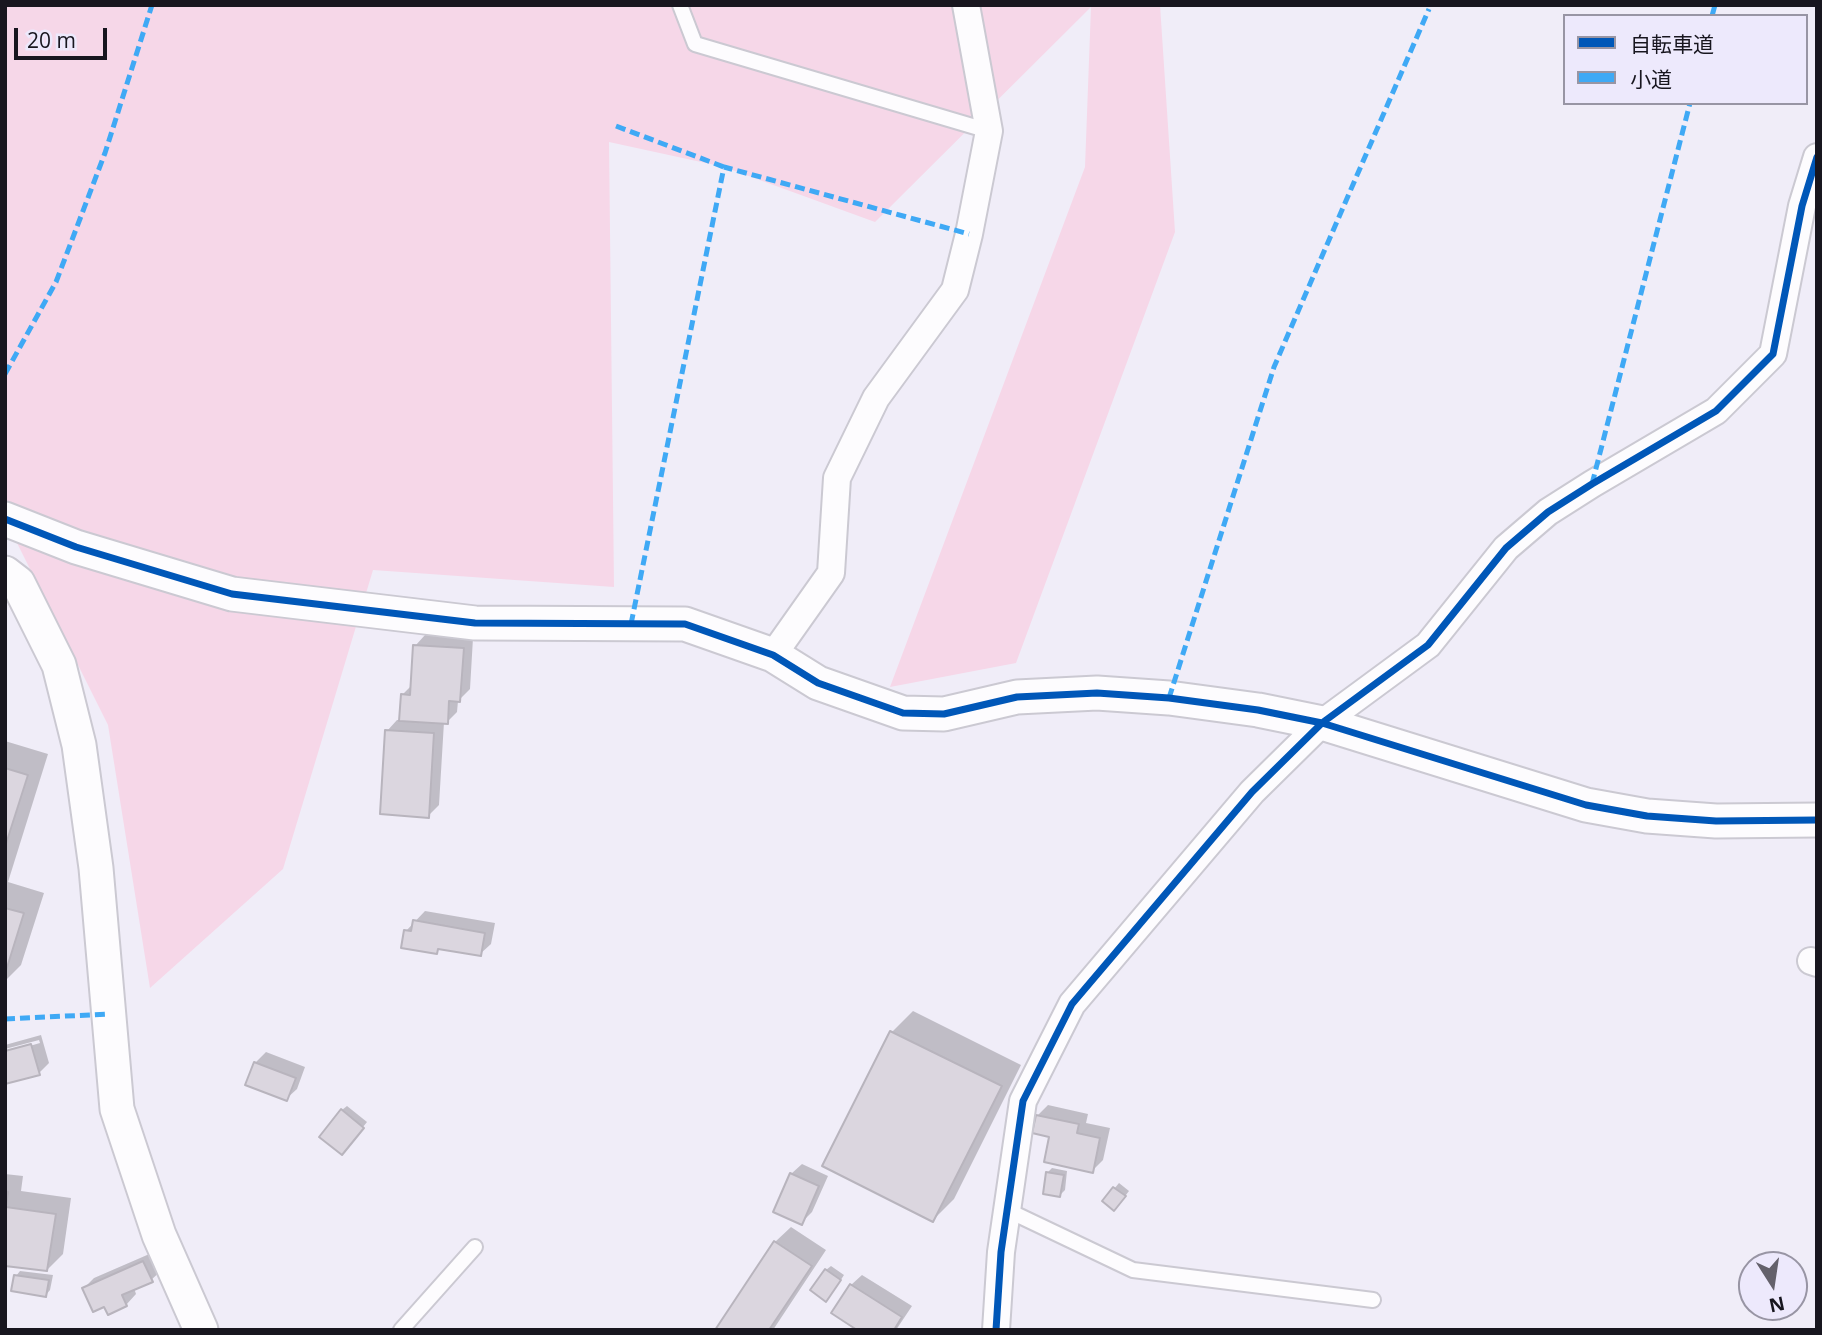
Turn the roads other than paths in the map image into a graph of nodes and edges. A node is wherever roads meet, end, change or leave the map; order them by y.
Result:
1 (680, 5) edge
2 (966, 5) edge
3 (989, 131) junction
4 (1817, 158) edge
5 (5, 519) edge
6 (5, 573) edge
7 (773, 655) junction
8 (1322, 723) junction
9 (1817, 820) edge
10 (1007, 1210) junction
11 (475, 1247) dead end
12 (1373, 1300) dead end
13 (201, 1330) edge
14 (401, 1330) edge
15 (996, 1330) edge

1 - 3 lane
2 - 3 street
3 - 7 street
4 - 8 street
5 - 7 street
6 - 13 street
7 - 8 street
8 - 9 street
8 - 10 street
10 - 12 lane
10 - 15 street
11 - 14 lane

